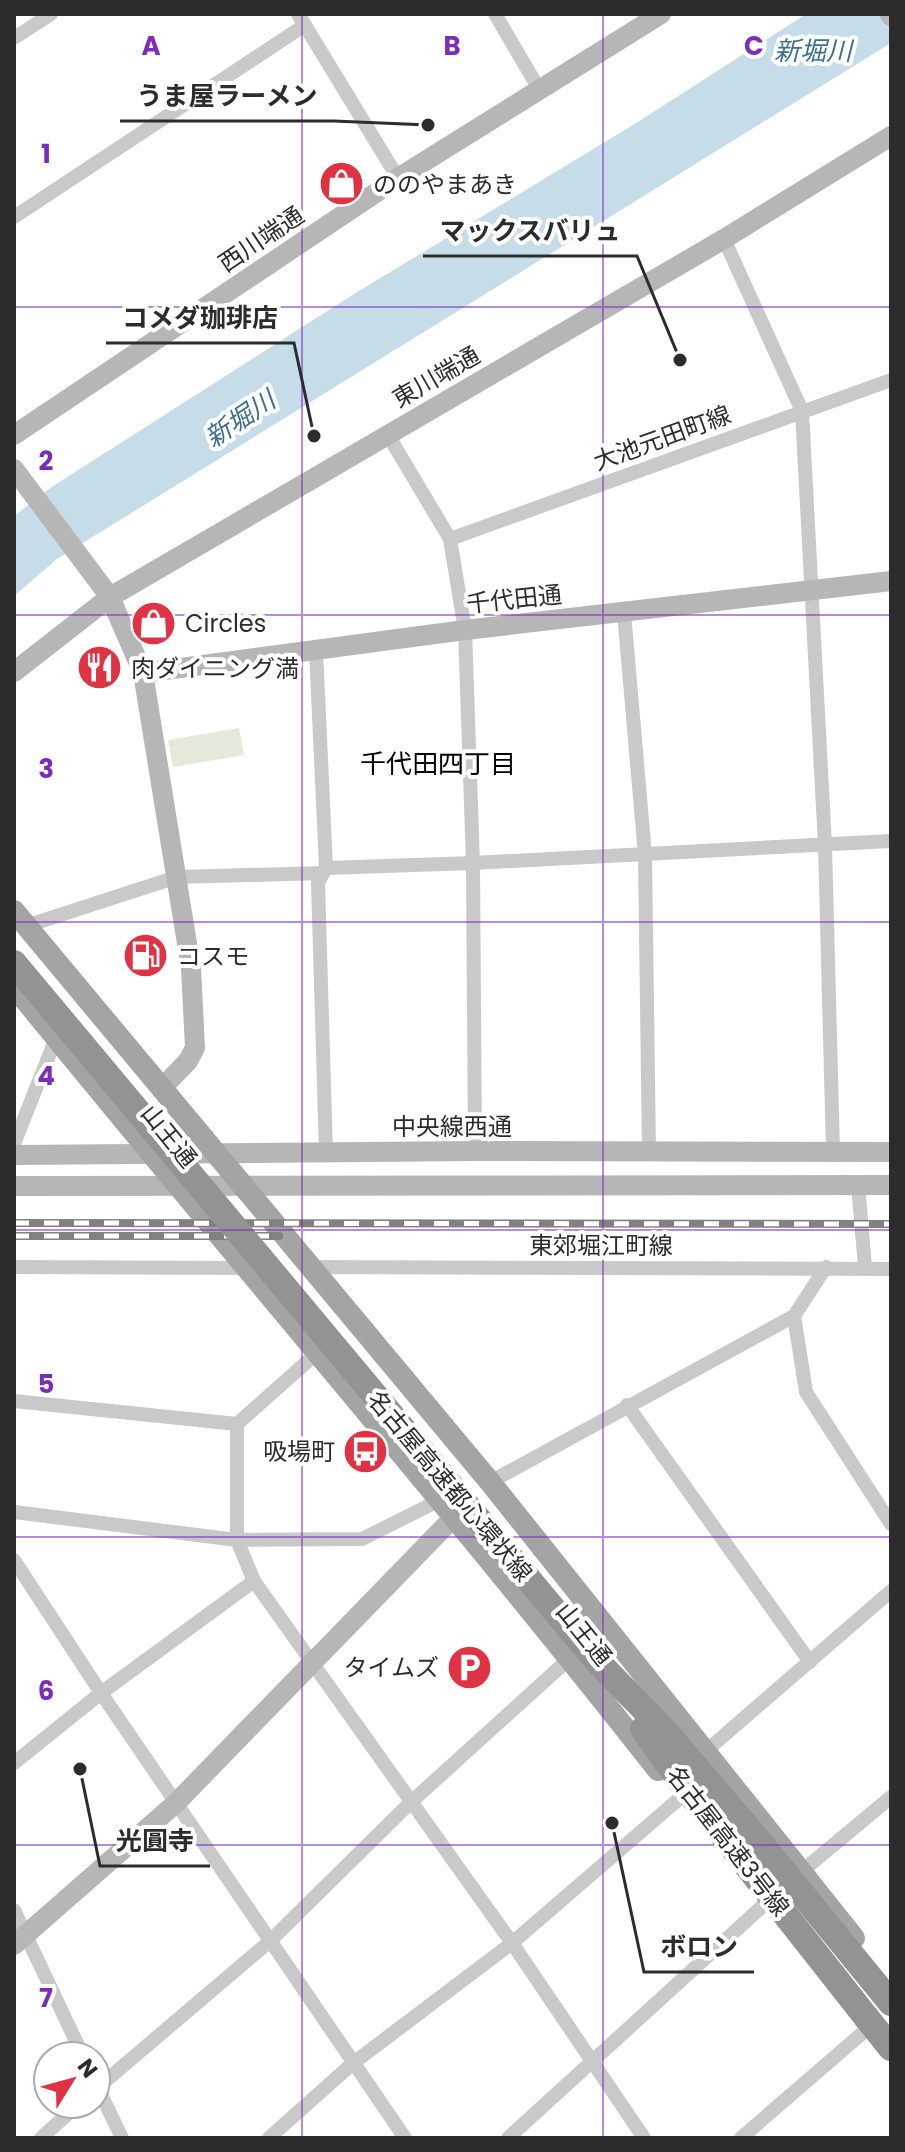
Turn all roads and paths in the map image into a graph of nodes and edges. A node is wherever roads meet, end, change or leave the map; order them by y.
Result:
1 (51, 14) edge
2 (495, 14) edge
3 (661, 14) edge
4 (302, 20) edge
5 (14, 38) edge
6 (539, 89) junction
7 (891, 136) edge
8 (398, 178) junction
9 (14, 217) edge
10 (724, 239) junction
11 (891, 380) edge
12 (802, 411) junction
13 (14, 435) edge
14 (388, 435) junction
15 (16, 473) edge
16 (450, 539) junction
17 (891, 581) edge
18 (811, 590) junction
19 (110, 597) junction
20 (624, 613) junction
21 (465, 630) junction
22 (316, 650) junction
23 (14, 672) edge
24 (143, 673) junction
25 (891, 841) edge
26 (825, 845) junction
27 (645, 855) junction
28 (473, 863) junction
29 (324, 871) junction
30 (177, 877) junction
31 (20, 918) edge
32 (14, 963) edge
33 (14, 986) edge
34 (56, 1038) junction
35 (161, 1089) junction
36 (14, 1144) edge
37 (475, 1151) junction
38 (833, 1151) junction
39 (649, 1152) junction
40 (891, 1152) edge
41 (216, 1153) junction
42 (326, 1153) junction
43 (14, 1155) edge
44 (151, 1155) junction
45 (243, 1185) junction
46 (858, 1185) junction
47 (891, 1185) edge
48 (14, 1186) edge
49 (176, 1186) junction
50 (14, 1267) edge
51 (311, 1267) junction
52 (826, 1267) junction
53 (865, 1267) junction
54 (248, 1268) junction
55 (891, 1269) edge
56 (794, 1316) junction
57 (317, 1353) junction
58 (14, 1401) edge
59 (627, 1405) junction
60 (237, 1424) junction
61 (490, 1482) junction
62 (447, 1508) junction
63 (14, 1512) edge
64 (891, 1524) edge
65 (237, 1540) junction
66 (14, 1560) edge
67 (254, 1581) junction
68 (891, 1591) edge
69 (583, 1659) junction
70 (313, 1662) junction
71 (810, 1662) junction
72 (101, 1693) junction
73 (706, 1751) junction
74 (14, 1763) edge
75 (891, 1797) edge
76 (680, 1798) junction
77 (176, 1803) junction
78 (410, 1803) junction
79 (802, 1871) junction
80 (767, 1902) junction
81 (14, 1910) edge
82 (20, 1939) edge
83 (270, 1941) junction
84 (512, 1943) junction
85 (891, 1986) edge
86 (891, 2003) edge
87 (866, 2023) junction
88 (74, 2040) edge
89 (891, 2048) edge
90 (592, 2062) junction
91 (891, 2062) edge
92 (352, 2064) junction
93 (112, 2073) edge
94 (112, 2117) edge
95 (61, 2120) edge
96 (41, 2138) edge
97 (122, 2138) edge
98 (269, 2138) edge
99 (405, 2138) edge
100 (508, 2138) edge
101 (644, 2138) edge
102 (741, 2138) edge

1 - 5 street
2 - 6 street
3 - 6 street, 西川端通
4 - 8 street
4 - 9 street
6 - 8 street, 西川端通
7 - 10 street, 東川端通
8 - 13 street, 西川端通
10 - 12 street
10 - 14 street, 東川端通
11 - 12 street, 大池元田町線
12 - 16 street, 大池元田町線
12 - 18 street
14 - 16 street
14 - 19 street, 東川端通
15 - 19 street
16 - 21 street
17 - 18 street, 千代田通
18 - 20 street, 千代田通
18 - 26 street
19 - 23 street, 東川端通
19 - 24 street
20 - 21 street, 千代田通
20 - 27 street
21 - 22 street, 千代田通
21 - 28 street
22 - 24 street, 千代田通
22 - 29 street
24 - 30 street
25 - 26 street
26 - 27 street
26 - 38 street
27 - 28 street
27 - 39 street
28 - 29 street
28 - 37 street
29 - 30 street
29 - 42 street
30 - 31 street
30 - 35 street
31 - 35 main road, 山王通
32 - 69 highway, 名古屋高速都心環状線, bridge
33 - 34 main road, 山王通
34 - 36 street
34 - 44 main road, 山王通
35 - 41 main road, 山王通
37 - 39 street, 中央線西通
37 - 42 street, 中央線西通
38 - 39 street, 中央線西通
38 - 40 street, 中央線西通
41 - 42 street, 中央線西通
41 - 44 street, 中央線西通
41 - 45 main road, 山王通
43 - 44 street, 中央線西通
44 - 49 main road, 山王通
45 - 46 street
45 - 49 street
45 - 51 main road, 山王通
46 - 47 street
46 - 53 street
48 - 49 street
49 - 54 main road, 山王通
50 - 54 street
51 - 52 street, 東郊堀江町線
51 - 61 main road, 山王通
52 - 53 street, 東郊堀江町線
52 - 56 street
53 - 55 street, 東郊堀江町線
54 - 57 main road, 山王通
56 - 59 street
56 - 64 street
57 - 60 street
57 - 62 main road, 山王通
58 - 60 street
59 - 61 street
59 - 71 street
60 - 65 street
61 - 73 main road, 山王通
62 - 65 street
62 - 69 main road, 山王通
62 - 70 street
63 - 65 street
65 - 67 street
66 - 72 street
67 - 70 street
67 - 72 street
68 - 71 street
69 - 76 main road, 山王通
69 - 78 street
69 - 86 highway, 名古屋高速都心環状線, bridge
69 - 87 highway, 名古屋高速3号線, bridge
70 - 77 street
70 - 78 street
71 - 73 street
72 - 74 street
72 - 77 street
73 - 79 main road, 山王通
75 - 79 street
76 - 80 main road, 山王通
76 - 84 street
77 - 82 street
77 - 83 street
78 - 83 street
78 - 84 street
79 - 80 street
79 - 85 main road, 山王通
80 - 87 main road, 山王通
80 - 90 street
81 - 82 street
82 - 88 street
83 - 92 street
83 - 93 street
84 - 90 street
84 - 92 street
87 - 89 highway, 名古屋高速3号線
87 - 91 main road, 山王通
87 - 102 street
90 - 100 street
90 - 101 street
92 - 98 street
92 - 99 street
94 - 97 street
95 - 96 street

